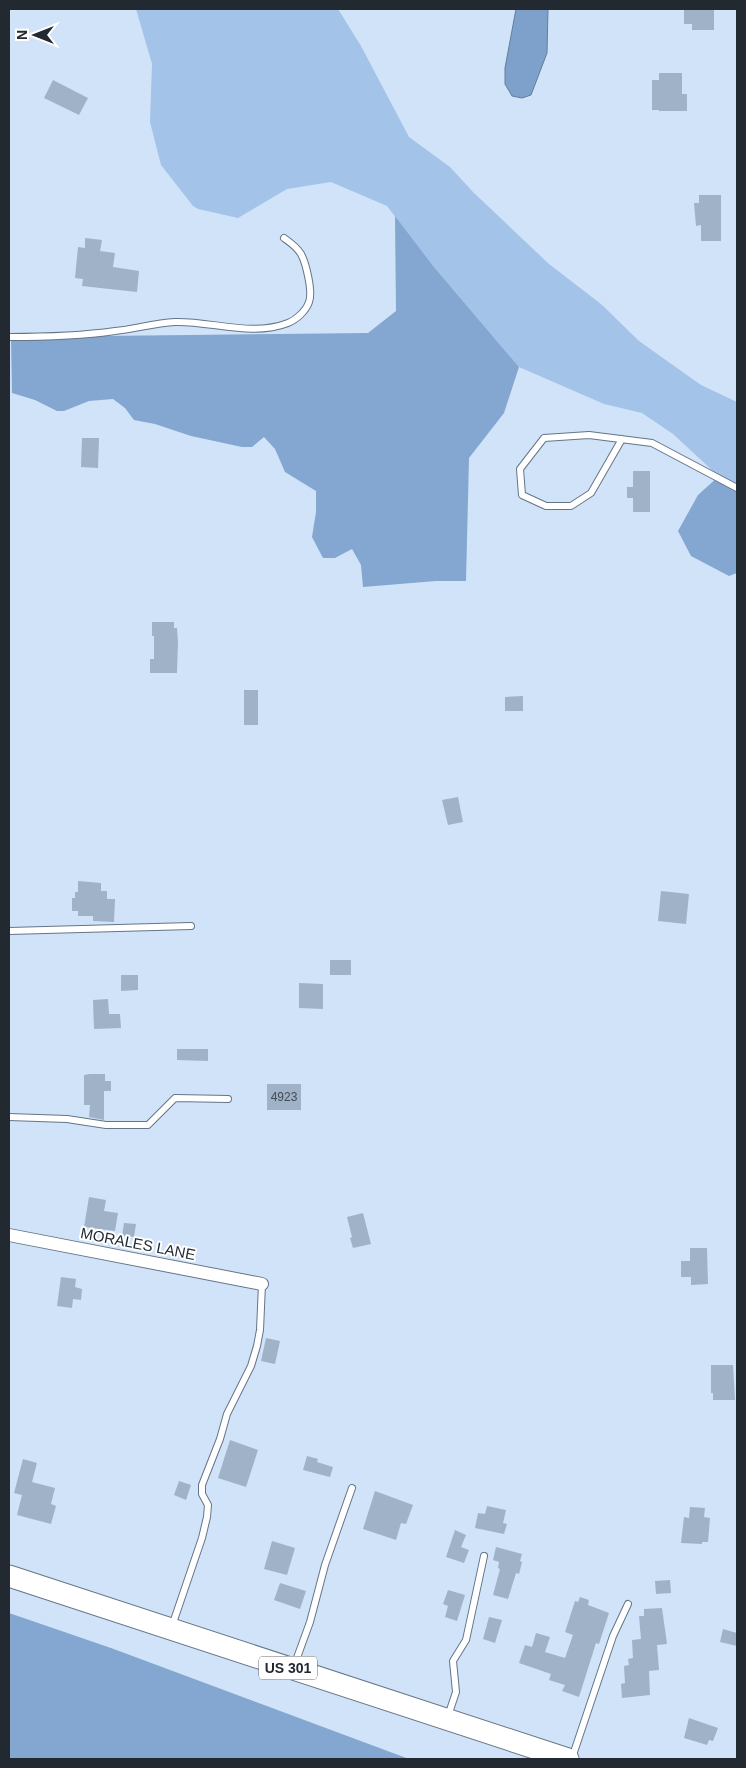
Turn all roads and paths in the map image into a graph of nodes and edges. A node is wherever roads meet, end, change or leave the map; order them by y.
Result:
1 (284, 238) dead end
2 (9, 337) edge
3 (622, 439) junction
4 (737, 488) edge
5 (191, 926) dead end
6 (9, 931) edge
7 (228, 1098) dead end
8 (9, 1117) edge
9 (9, 1235) edge
10 (262, 1284) joint
11 (352, 1488) dead end
12 (484, 1556) dead end
13 (9, 1576) edge
14 (628, 1604) dead end
15 (170, 1629) junction
16 (292, 1669) junction
17 (447, 1720) junction
18 (570, 1759) edge

1 - 2 lane
3 - 3 lane
3 - 4 lane
5 - 6 lane
7 - 8 lane
9 - 10 street, MORALES LANE
10 - 15 lane
11 - 16 lane
12 - 17 lane
13 - 15 main road, US 301
14 - 18 lane
15 - 16 main road, US 301
16 - 17 main road, US 301
17 - 18 main road, US 301

